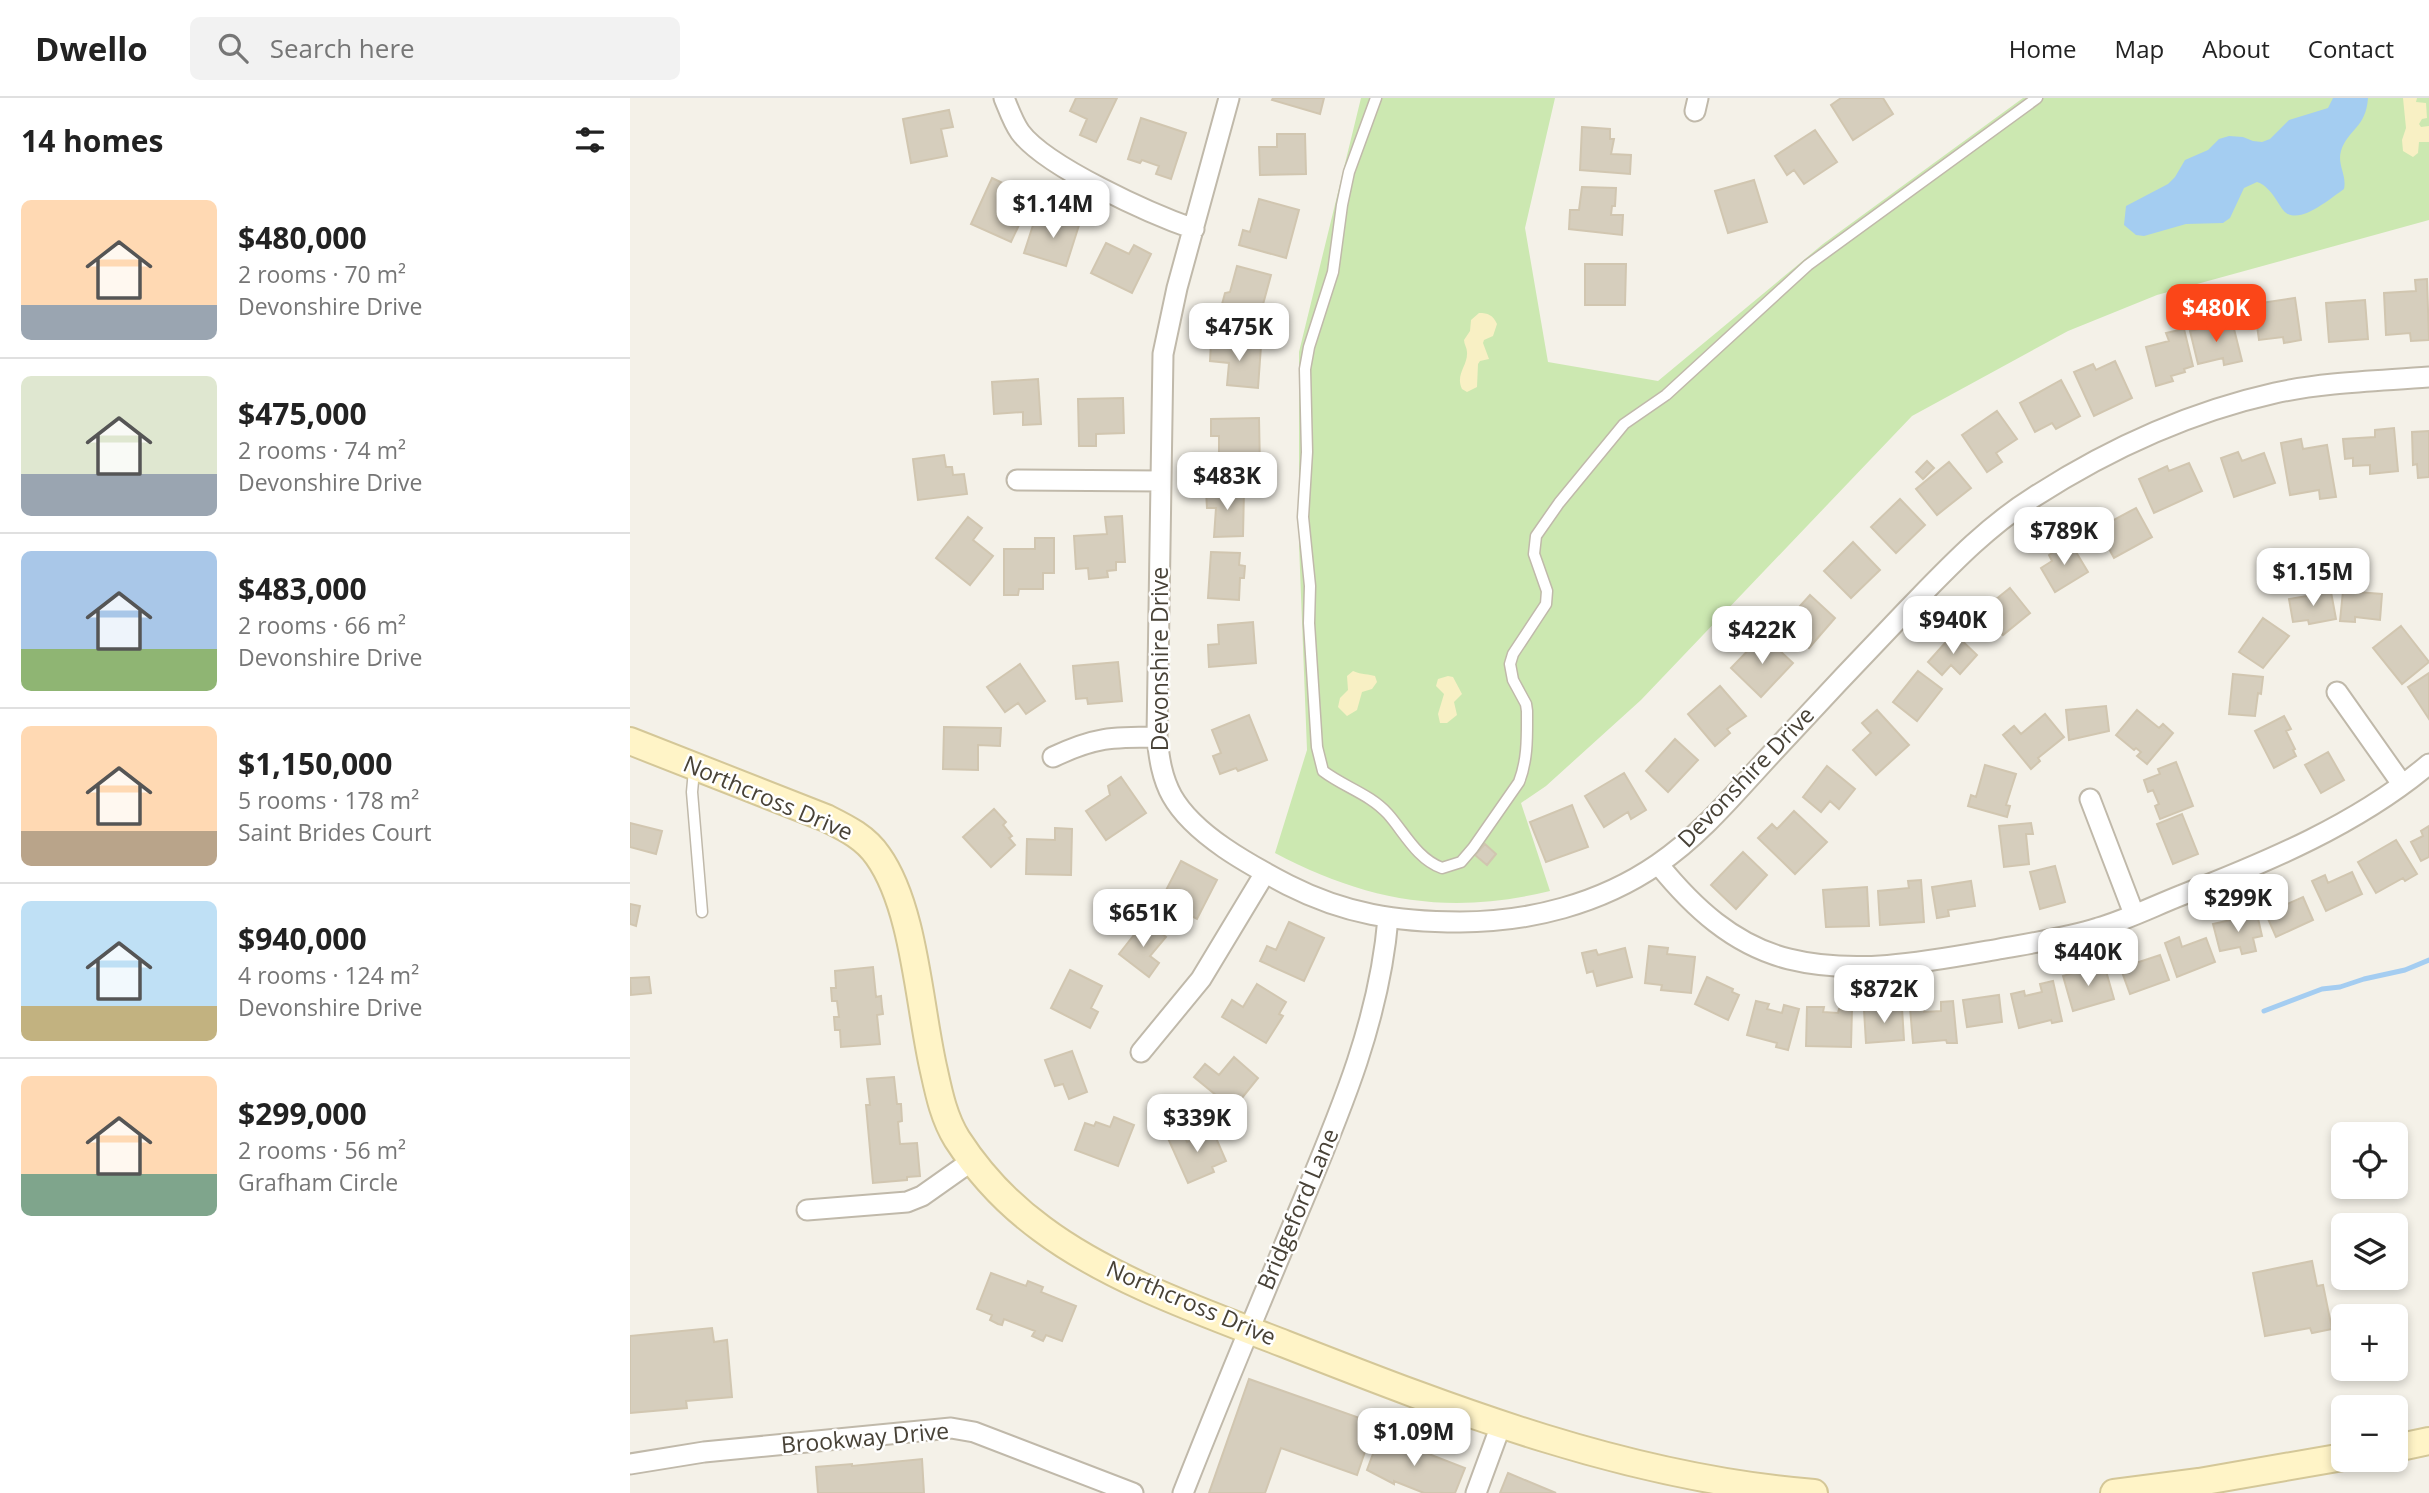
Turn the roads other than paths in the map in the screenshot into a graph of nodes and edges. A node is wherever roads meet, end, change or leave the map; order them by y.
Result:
1 (1004, 98) edge
2 (1229, 98) edge
3 (1376, 98) edge
4 (2037, 98) edge
5 (1194, 229) junction
6 (2429, 377) edge
7 (1017, 480) dead end
8 (1161, 481) junction
9 (2337, 692) dead end
10 (1157, 737) junction
11 (630, 741) edge
12 (1053, 757) dead end
13 (2429, 764) edge
14 (694, 766) junction
15 (2402, 784) junction
16 (2090, 799) dead end
17 (1658, 864) junction
18 (1265, 873) junction
19 (702, 912) dead end
20 (2134, 914) junction
21 (1388, 918) junction
22 (1141, 1052) dead end
23 (973, 1160) junction
24 (807, 1210) dead end
25 (1247, 1329) junction
26 (1501, 1425) junction
27 (2429, 1441) edge
28 (2408, 1445) edge
29 (2331, 1459) edge
30 (630, 1464) edge
31 (1133, 1493) edge
32 (1183, 1493) edge
33 (1476, 1493) edge
34 (1814, 1493) edge
35 (2114, 1493) edge

1 - 5 street
2 - 5 street, Devonshire Drive
3 - 4 lane
5 - 8 street, Devonshire Drive
6 - 17 street, Devonshire Drive
7 - 8 street
8 - 10 street, Devonshire Drive
9 - 15 street
10 - 12 street
10 - 18 street, Devonshire Drive
11 - 14 street, Northcross Drive
13 - 15 street
14 - 19 lane
14 - 23 street, Northcross Drive
15 - 20 street
16 - 20 street
17 - 20 street
17 - 21 street, Devonshire Drive
18 - 21 street, Devonshire Drive
18 - 22 street
21 - 25 street, Bridgeford Lane
23 - 24 street
23 - 25 street, Northcross Drive
25 - 26 street, Northcross Drive
25 - 32 street, Bridgeford Lane
26 - 33 street
26 - 34 street, Northcross Drive
27 - 28 street
29 - 35 street
30 - 31 street, Brookway Drive

